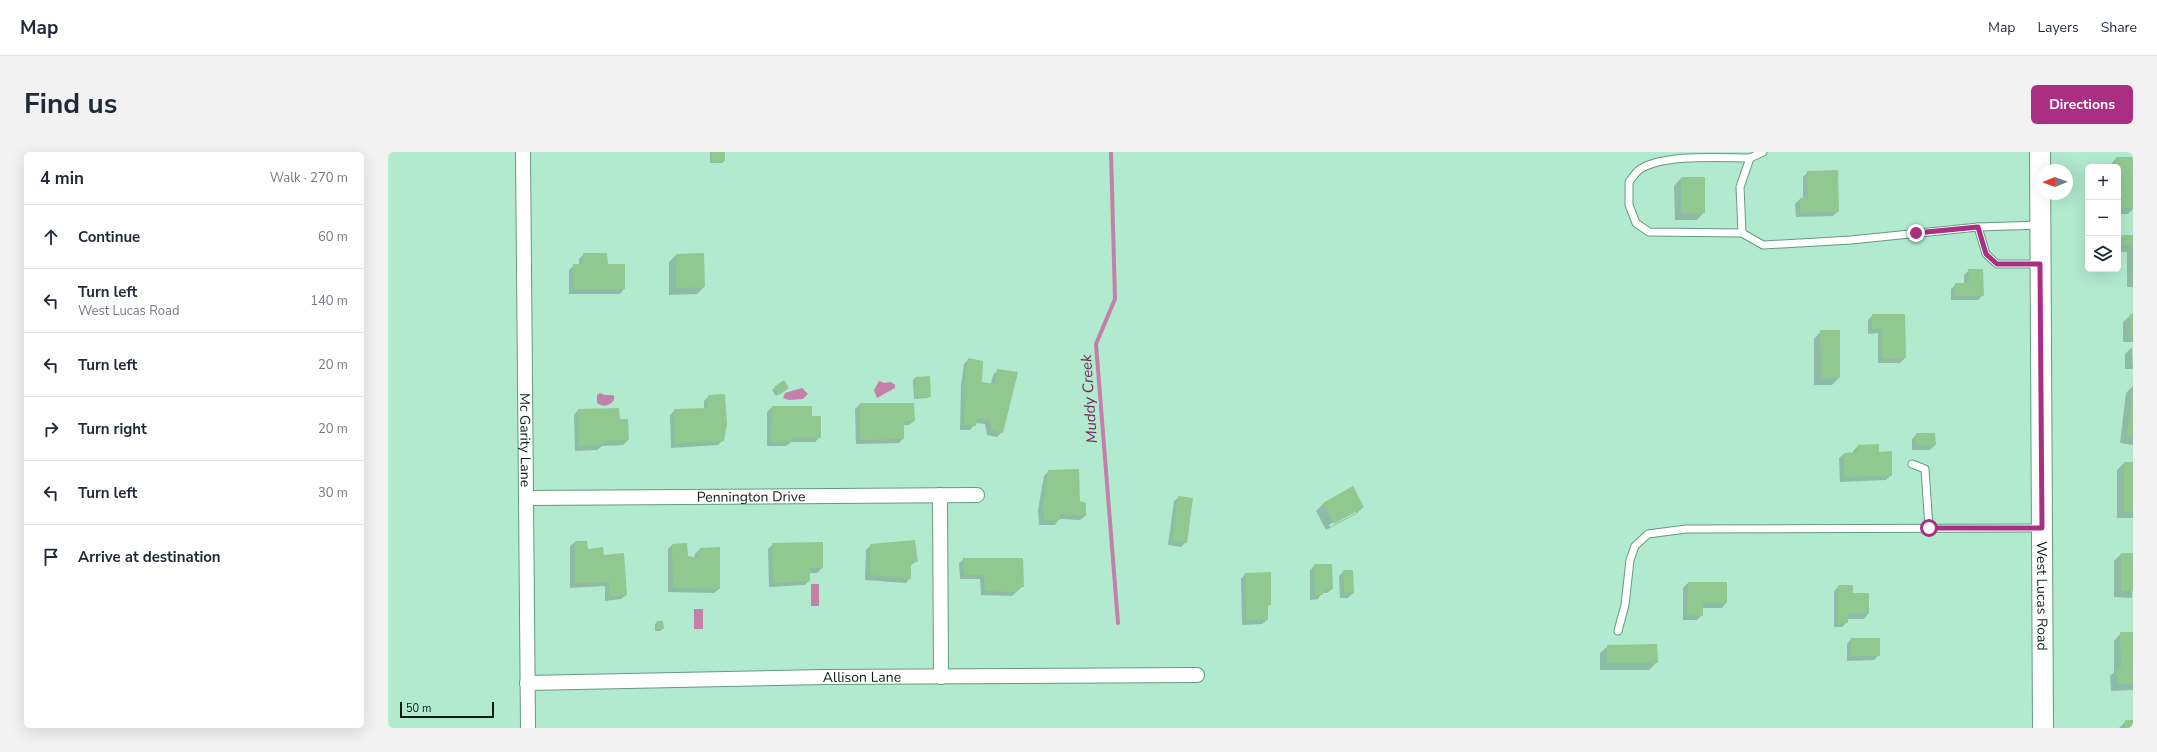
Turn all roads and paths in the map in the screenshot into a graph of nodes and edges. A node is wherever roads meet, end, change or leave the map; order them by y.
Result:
1 (523, 152) edge
2 (1763, 152) edge
3 (2040, 152) edge
4 (1750, 158) junction
5 (2040, 225) junction
6 (1978, 227) junction
7 (1742, 233) junction
8 (2040, 264) junction
9 (1912, 464) dead end
10 (940, 495) junction
11 (977, 495) dead end
12 (526, 498) junction
13 (1929, 528) junction
14 (2042, 528) junction
15 (1618, 630) dead end
16 (1197, 675) dead end
17 (941, 677) junction
18 (527, 683) junction
19 (528, 728) edge
20 (2043, 728) edge

1 - 12 street, Mc Garity Lane
2 - 4 lane
3 - 5 main road, West Lucas Road
4 - 7 lane
4 - 7 lane
5 - 6 lane
5 - 8 main road, West Lucas Road
6 - 7 lane
6 - 8 lane
8 - 14 main road, West Lucas Road
9 - 13 lane
10 - 11 street, Pennington Drive
10 - 12 street, Pennington Drive
10 - 17 street
12 - 18 street, Mc Garity Lane
13 - 14 lane
13 - 15 lane
14 - 20 main road, West Lucas Road
16 - 17 street, Allison Lane
17 - 18 street, Allison Lane
18 - 19 street, Mc Garity Lane

